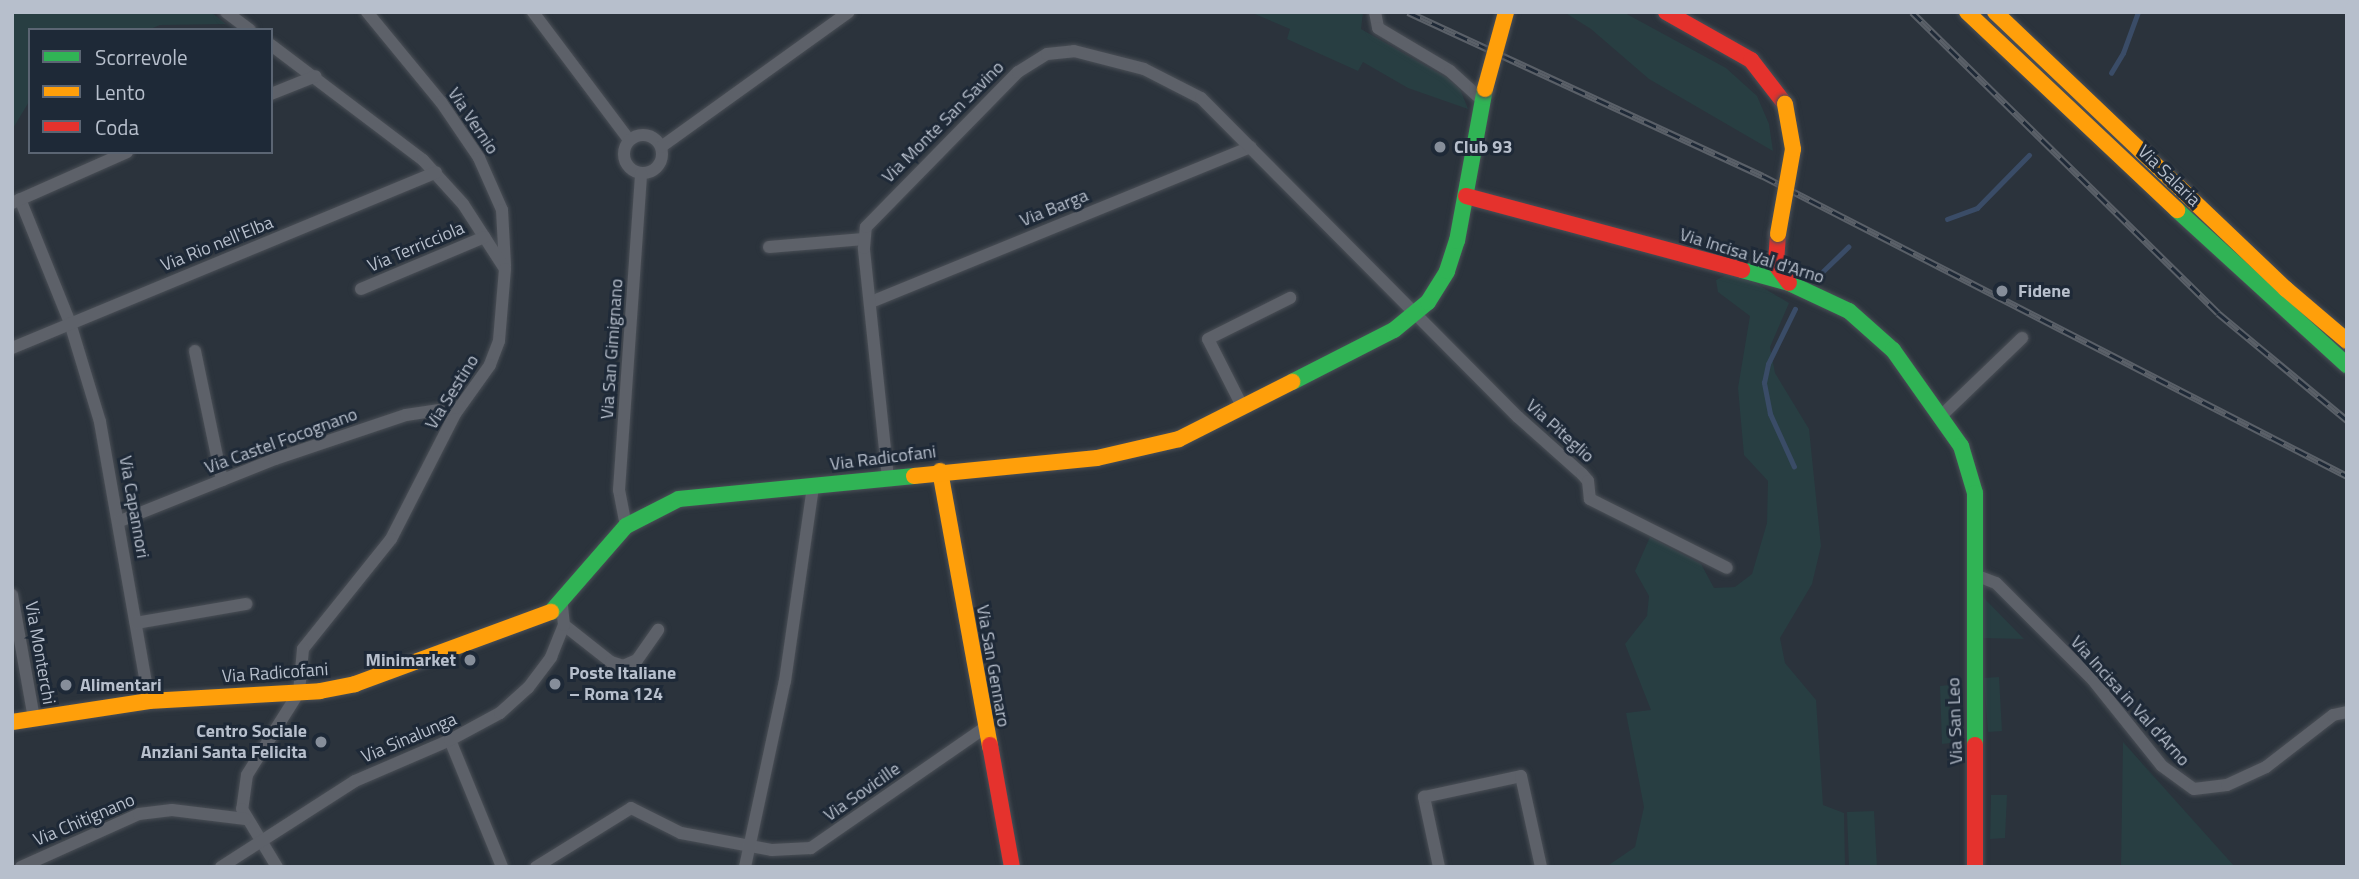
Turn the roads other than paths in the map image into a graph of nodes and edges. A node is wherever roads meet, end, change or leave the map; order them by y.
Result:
1 (226, 12) edge
2 (367, 12) edge
3 (533, 12) edge
4 (849, 12) edge
5 (1375, 12) edge
6 (1506, 12) edge
7 (1666, 12) edge
8 (1967, 12) edge
9 (1995, 12) edge
10 (247, 28) edge
11 (273, 46) edge
12 (316, 76) junction
13 (273, 93) edge
14 (1484, 95) junction
15 (629, 140) junction
16 (661, 147) junction
17 (1251, 147) junction
18 (122, 154) edge
19 (436, 172) junction
20 (641, 174) junction
21 (1466, 196) junction
22 (16, 201) edge
23 (485, 237) junction
24 (863, 239) junction
25 (769, 247) dead end
26 (505, 269) junction
27 (1789, 283) junction
28 (361, 289) dead end
29 (1290, 298) dead end
30 (871, 302) junction
31 (1415, 315) junction
32 (70, 323) junction
33 (2022, 338) dead end
34 (2347, 341) edge
35 (12, 348) edge
36 (195, 351) dead end
37 (2347, 365) edge
38 (459, 407) junction
39 (1243, 408) junction
40 (1940, 417) junction
41 (940, 471) junction
42 (888, 478) junction
43 (222, 480) junction
44 (813, 486) junction
45 (120, 521) junction
46 (626, 526) junction
47 (1727, 568) dead end
48 (1975, 575) junction
49 (12, 594) edge
50 (246, 604) dead end
51 (562, 605) junction
52 (136, 623) junction
53 (564, 625) junction
54 (657, 631) dead end
55 (299, 692) junction
56 (149, 701) junction
57 (2347, 712) edge
58 (33, 718) junction
59 (12, 722) edge
60 (984, 728) junction
61 (450, 740) junction
62 (245, 819) junction
63 (260, 841) junction
64 (749, 847) junction
65 (21, 867) edge
66 (221, 867) edge
67 (277, 867) edge
68 (502, 867) edge
69 (536, 867) edge
70 (745, 867) edge
71 (1012, 867) edge
72 (1439, 867) edge
73 (1541, 867) edge
74 (1975, 867) edge

1 - 10 street
2 - 26 street, Via Vernio
3 - 15 street
4 - 16 street
5 - 14 street
6 - 14 street, Via Radicofani, bridge
7 - 27 street, bridge
8 - 37 street, Via Salaria
9 - 34 street, Via Salaria
11 - 12 street
12 - 13 street
12 - 19 street
14 - 21 street, Via Radicofani
15 - 16 street
15 - 20 street
16 - 20 street
17 - 24 street, Via Monte San Savino
17 - 30 street, Via Barga
17 - 31 street, Via Monte San Savino
18 - 22 street
19 - 23 street
19 - 32 street, Via Rio nell'Elba
20 - 46 street, Via San Gimignano
21 - 27 street, Via Incisa Val d'Arno
21 - 31 street, Via Radicofani
22 - 32 street, Via Capannori
23 - 26 street
23 - 28 street, Via Terricciola
24 - 25 street
24 - 30 street
26 - 38 street, Via Sestino
27 - 40 street, Via Incisa Val d'Arno
29 - 39 street
30 - 42 street
31 - 39 street, Via Radicofani
31 - 47 street, Via Piteglio
32 - 35 street, Via Rio nell'Elba
32 - 45 street, Via Capannori
33 - 40 street
36 - 43 street
38 - 43 street, Via Castel Focognano
38 - 55 street, Via Sestino
39 - 41 street, Via Radicofani
40 - 48 street, Via Incisa Val d'Arno
41 - 42 street, Via Radicofani
41 - 60 street, Via San Gennaro
42 - 44 street, Via Radicofani
43 - 45 street, Via Castel Focognano
44 - 46 street, Via Radicofani
44 - 64 street
45 - 52 street, Via Capannori
46 - 51 street, Via Radicofani
48 - 57 street, Via Incisa in Val d'Arno
48 - 74 street, Via San Leo
49 - 58 street, Via Monterchi
50 - 52 street
51 - 53 street, Via Sinalunga
51 - 55 street, Via Radicofani
52 - 56 street, Via Capannori
53 - 54 street
53 - 61 street, Via Sinalunga
55 - 56 street, Via Radicofani
55 - 62 street
56 - 58 street, Via Radicofani
58 - 59 street, Via Radicofani
60 - 64 street, Via Sovicille
60 - 71 street, Via San Gennaro
61 - 63 street, Via Sinalunga
61 - 68 street
62 - 63 street
62 - 65 street, Via Chitignano
63 - 66 street, Via Sinalunga
63 - 67 street
64 - 69 street, Via Sovicille
64 - 70 street
72 - 73 street

